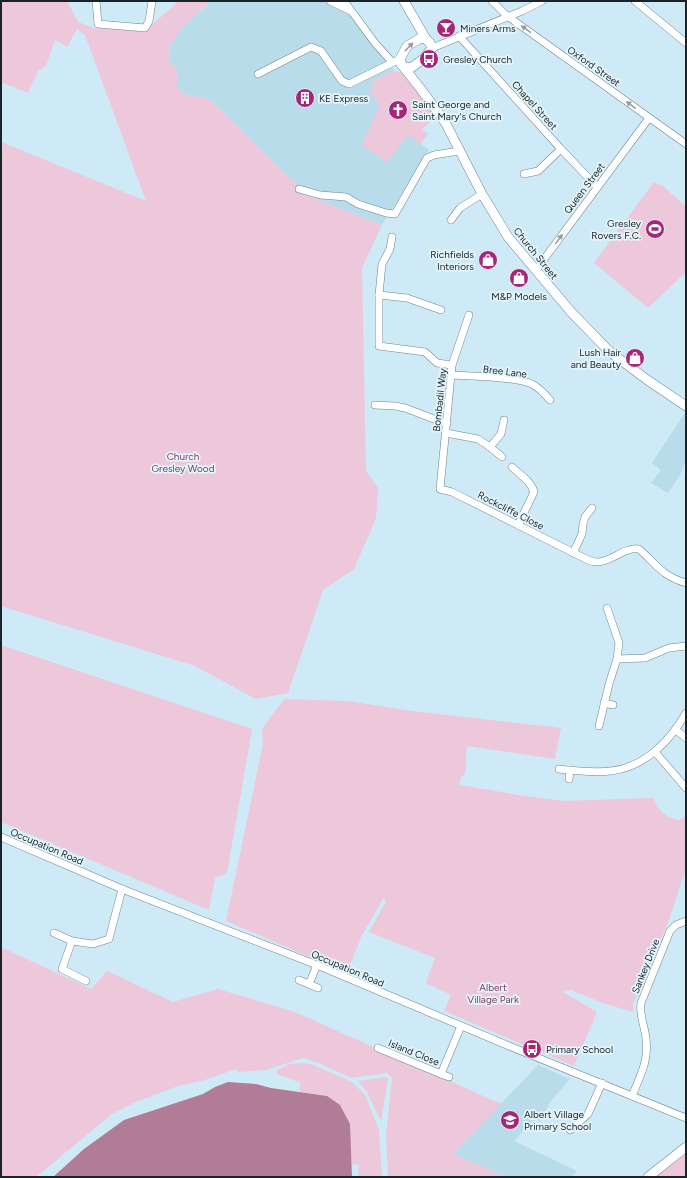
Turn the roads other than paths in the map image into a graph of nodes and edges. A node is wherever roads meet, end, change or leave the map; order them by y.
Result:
1 (96, 1) edge
2 (152, 1) edge
3 (330, 1) edge
4 (344, 1) edge
5 (404, 1) edge
6 (492, 1) edge
7 (542, 1) edge
8 (635, 1) edge
9 (352, 12) junction
10 (508, 17) junction
11 (459, 36) junction
12 (426, 39) junction
13 (686, 42) edge
14 (432, 48) junction
15 (398, 62) junction
16 (416, 65) junction
17 (258, 74) dead end
18 (412, 78) junction
19 (649, 118) junction
20 (686, 144) edge
21 (561, 148) junction
22 (459, 151) junction
23 (524, 174) dead end
24 (598, 187) junction
25 (299, 189) dead end
26 (482, 194) junction
27 (451, 220) dead end
28 (392, 237) dead end
29 (536, 270) junction
30 (379, 295) junction
31 (441, 310) dead end
32 (469, 315) dead end
33 (452, 365) junction
34 (452, 375) junction
35 (550, 400) dead end
36 (375, 405) dead end
37 (686, 406) edge
38 (504, 420) dead end
39 (447, 424) junction
40 (446, 433) junction
41 (490, 447) junction
42 (502, 457) dead end
43 (512, 467) dead end
44 (440, 489) joint
45 (592, 508) dead end
46 (518, 525) junction
47 (573, 552) junction
48 (686, 583) edge
49 (607, 608) dead end
50 (686, 646) edge
51 (618, 659) junction
52 (604, 703) junction
53 (612, 705) dead end
54 (686, 713) edge
55 (599, 726) dead end
56 (676, 730) junction
57 (686, 738) edge
58 (655, 752) junction
59 (559, 769) dead end
60 (570, 770) junction
61 (568, 779) dead end
62 (686, 788) edge
63 (680, 793) dead end
64 (1, 837) edge
65 (122, 889) junction
66 (686, 920) edge
67 (54, 934) dead end
68 (72, 941) junction
69 (317, 965) junction
70 (300, 980) dead end
71 (86, 981) dead end
72 (309, 984) junction
73 (318, 988) dead end
74 (462, 1026) junction
75 (378, 1048) dead end
76 (441, 1074) junction
77 (449, 1078) dead end
78 (602, 1083) junction
79 (632, 1096) junction
80 (686, 1118) edge
81 (570, 1130) dead end
82 (686, 1147) edge
83 (648, 1177) edge

1 - 2 street
3 - 9 street
4 - 9 street
5 - 12 street
6 - 10 street, Oxford Street
7 - 10 street
8 - 13 street
9 - 15 street
10 - 11 street
19 -> 10 street, Oxford Street
11 - 14 street
11 - 21 street, Chapel Street
12 - 14 street
15 -> 12 street
14 - 16 street
15 - 16 street
15 - 17 street
15 - 18 street, Church Street
16 - 18 street
18 - 22 street, Church Street
19 - 20 street, Oxford Street
19 - 24 street, Queen Street
21 - 23 street
21 - 24 street, Chapel Street
22 - 25 street
22 - 26 street, Church Street
29 -> 24 street, Queen Street
26 - 27 street
26 - 29 street, Church Street
28 - 30 street
29 - 37 street, Church Street
30 - 31 street
30 - 33 street
32 - 33 street, Bombadil Way
33 - 34 street, Bombadil Way
34 - 35 street, Bree Lane
34 - 39 street, Bombadil Way
36 - 39 street
38 - 41 street
39 - 40 street, Bombadil Way
40 - 41 street
40 - 44 street, Bombadil Way
41 - 42 street
43 - 46 street
44 - 46 street, Rockcliffe Close
45 - 47 street
46 - 47 street, Rockcliffe Close
47 - 48 street, Rockcliffe Close
49 - 51 street
50 - 51 street
51 - 52 street
52 - 53 street
52 - 55 street
54 - 56 street
56 - 57 street
56 - 58 street
58 - 60 street
58 - 62 street
59 - 60 street
60 - 61 street
62 - 63 street
64 - 65 street, Occupation Road
65 - 68 street
65 - 69 street, Occupation Road
66 - 79 street, Sankey Drive
67 - 68 street
68 - 71 street
69 - 72 street
69 - 74 street, Occupation Road
70 - 72 street
72 - 73 street
74 - 76 street, Island Close
74 - 78 street, Occupation Road
75 - 76 street, Island Close
76 - 77 street, Island Close
78 - 79 street, Occupation Road
78 - 81 street
79 - 80 street, Occupation Road
82 - 83 street

